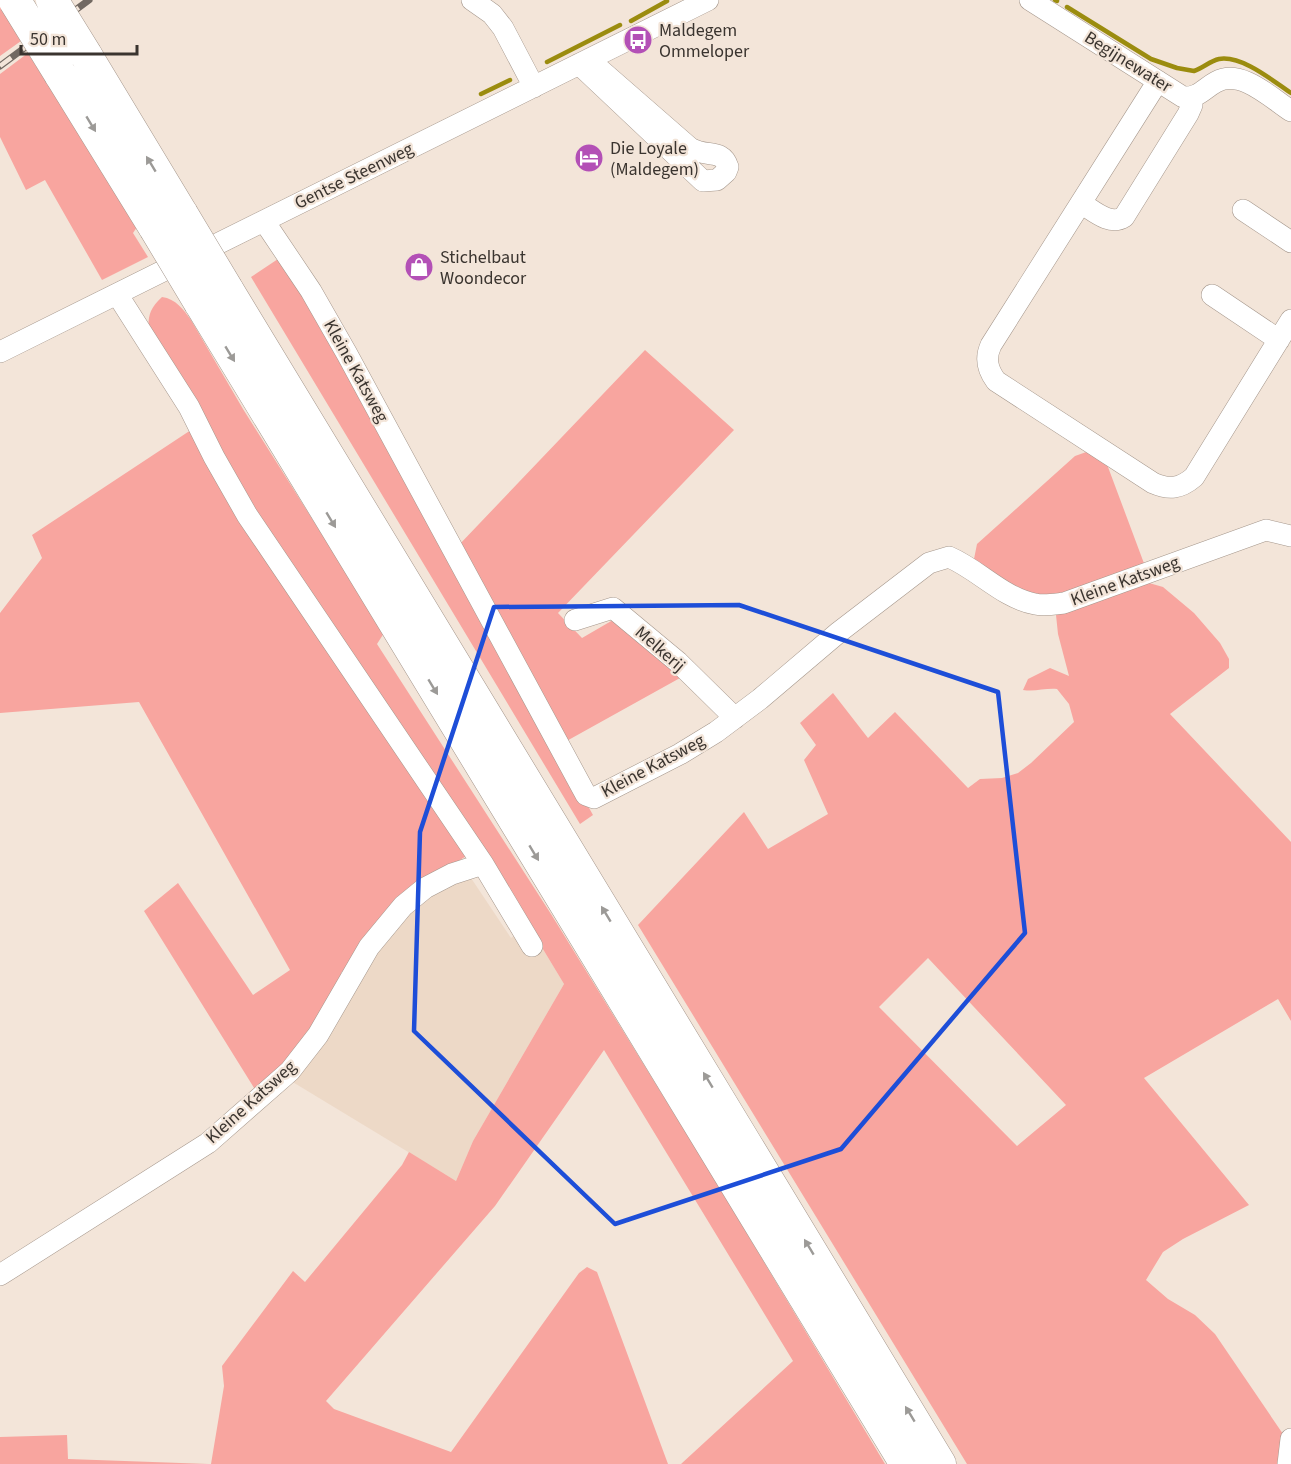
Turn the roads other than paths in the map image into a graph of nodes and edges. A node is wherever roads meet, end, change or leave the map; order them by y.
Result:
1 (15, 0) edge
2 (52, 0) edge
3 (472, 0) edge
4 (708, 0) edge
5 (1030, 0) edge
6 (584, 62) junction
7 (1158, 81) junction
8 (534, 87) junction
9 (1191, 98) junction
10 (1291, 111) edge
11 (1081, 203) junction
12 (1243, 210) dead end
13 (168, 221) junction
14 (264, 221) junction
15 (1291, 242) edge
16 (117, 294) junction
17 (1212, 295) dead end
18 (1291, 320) edge
19 (1279, 340) junction
20 (0, 352) edge
21 (1291, 536) edge
22 (575, 620) dead end
23 (735, 718) junction
24 (483, 864) junction
25 (532, 946) dead end
26 (0, 1275) edge
27 (1291, 1439) edge
28 (906, 1464) edge
29 (940, 1464) edge
30 (1288, 1464) edge

1 -> 13 highway, bridge
13 -> 2 highway, bridge
3 - 8 street
4 - 6 street, Gentse Steenweg
5 - 7 street, Begijnewater
6 - 6 street
6 - 8 street, Gentse Steenweg
7 - 9 street, Begijnewater
7 - 11 street
8 - 14 street, Gentse Steenweg
9 - 10 street, Begijnewater
9 - 11 street
11 - 19 street
12 - 15 street
13 -> 28 highway, bridge
29 -> 13 highway, bridge
14 - 16 street, Gentse Steenweg
14 - 23 street, Kleine Katsweg
16 - 20 street, Gentse Steenweg
16 - 24 street
17 - 19 street
18 - 19 street
21 - 23 street, Kleine Katsweg
22 - 23 street, Melkerij
24 - 25 street
24 - 26 street, Kleine Katsweg
27 - 30 street

